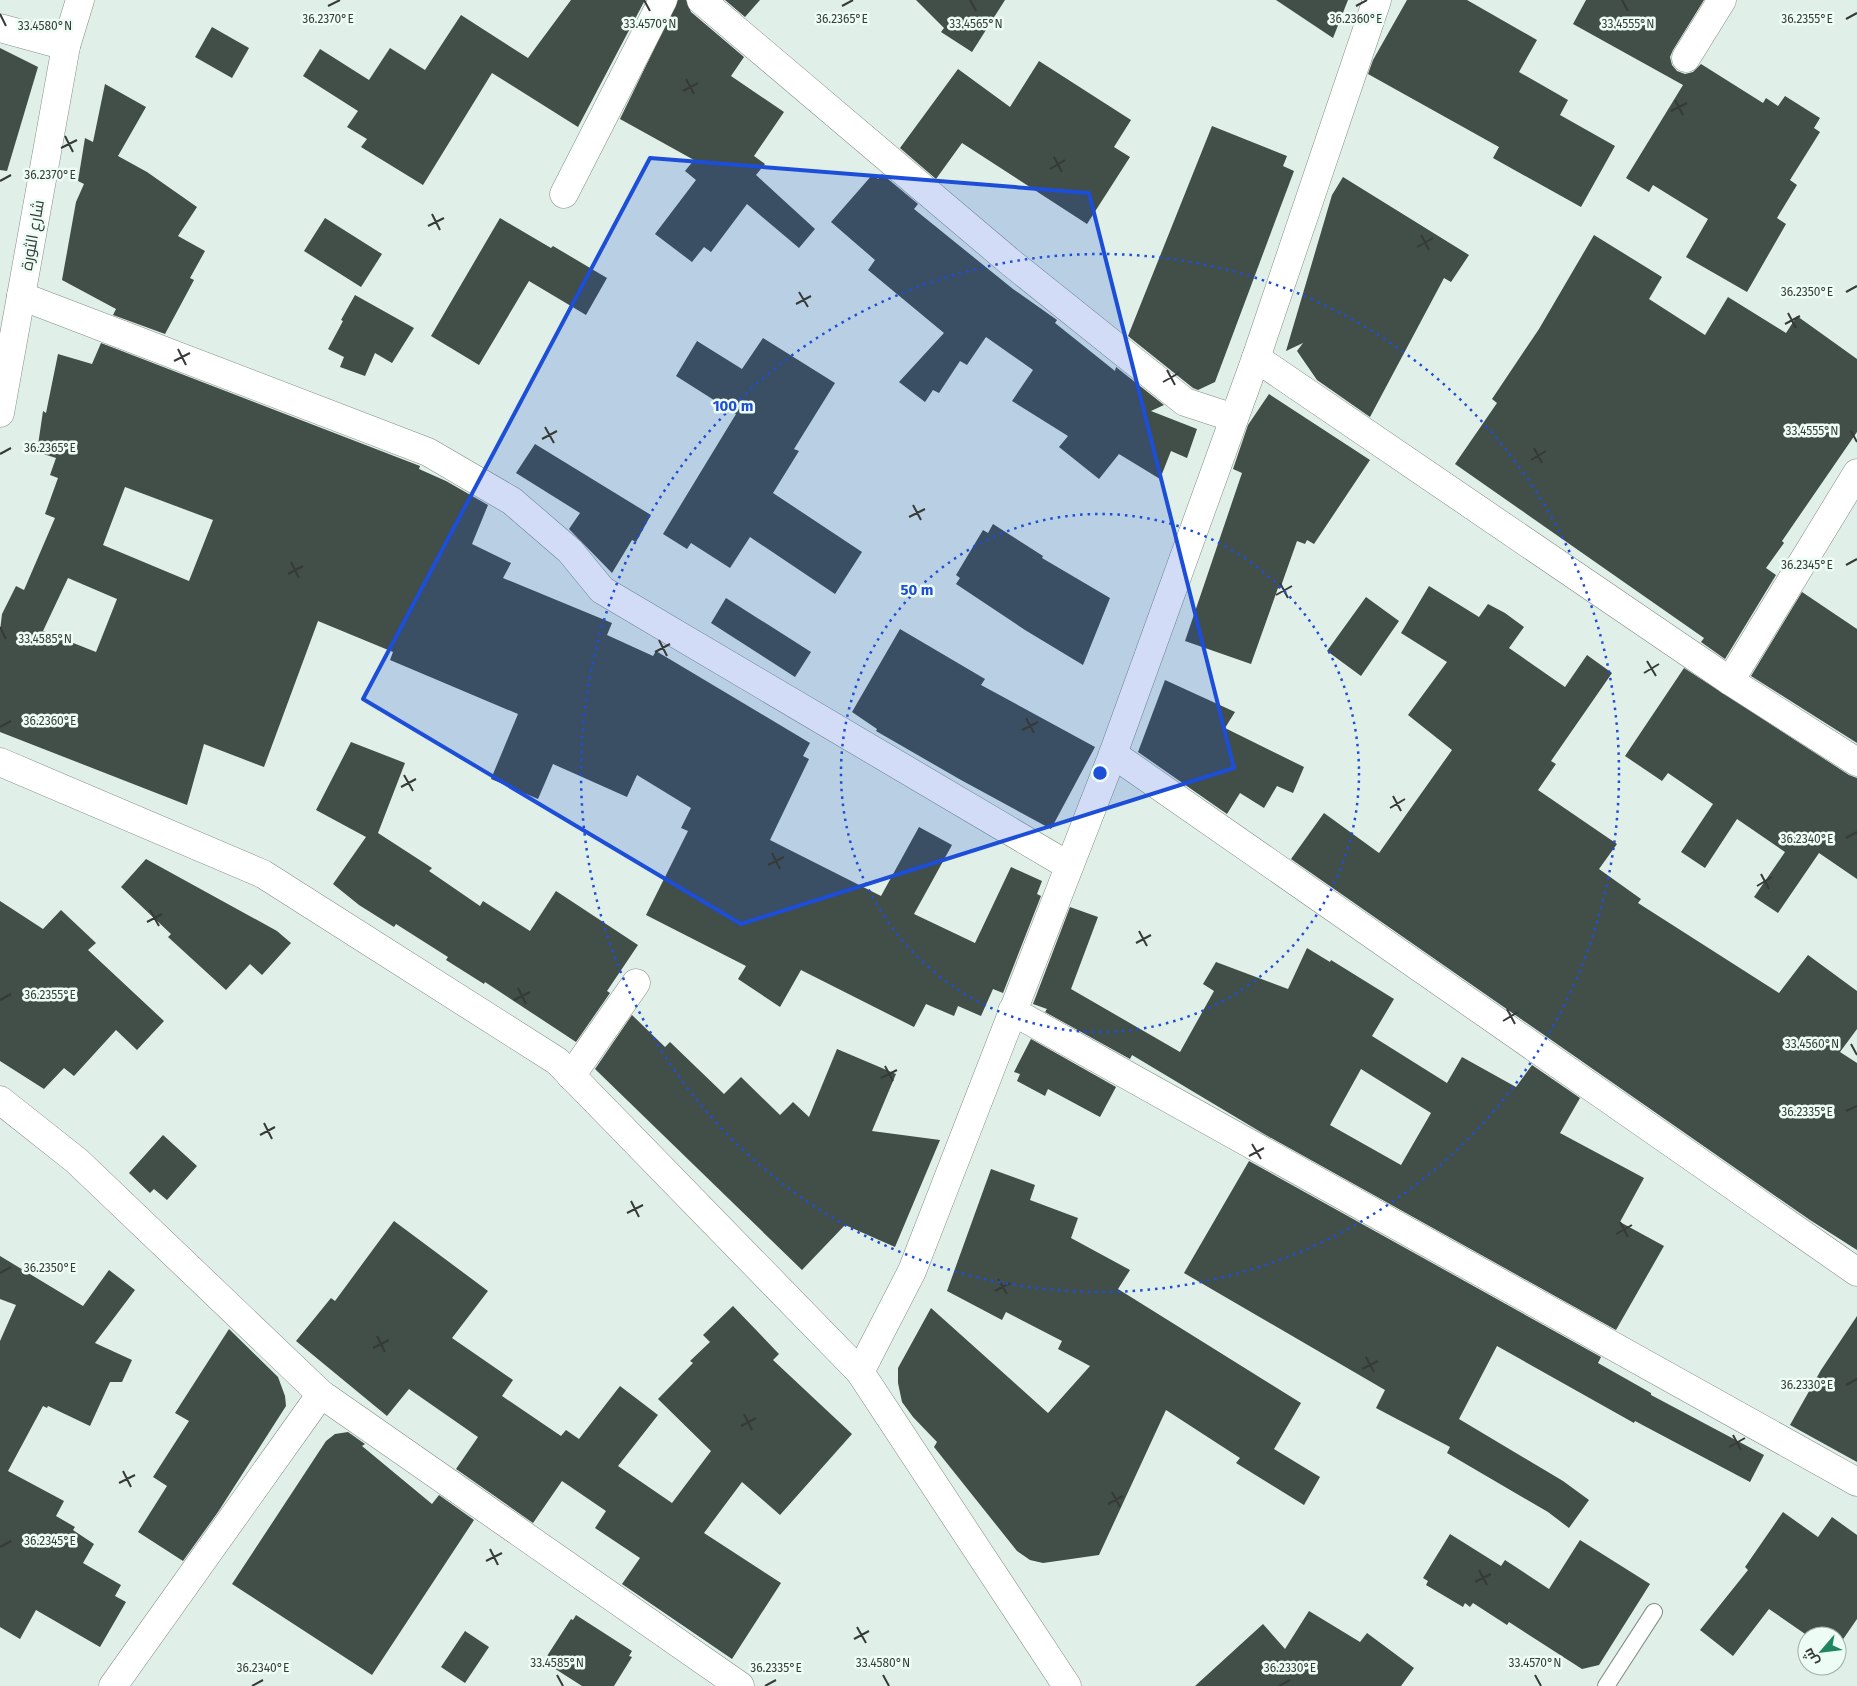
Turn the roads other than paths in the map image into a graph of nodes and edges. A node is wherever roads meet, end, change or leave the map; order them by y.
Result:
1 (80, 0) edge
2 (663, 0) edge
3 (701, 0) edge
4 (1377, 0) edge
5 (1722, 0) edge
6 (0, 28) edge
7 (66, 46) junction
8 (1686, 58) dead end
9 (564, 194) dead end
10 (20, 296) junction
11 (1256, 358) junction
12 (0, 413) edge
13 (1234, 418) junction
14 (1857, 473) edge
15 (1730, 681) junction
16 (1113, 754) junction
17 (0, 762) edge
18 (1857, 762) edge
19 (1069, 866) junction
20 (636, 983) dead end
21 (1012, 1011) junction
22 (571, 1076) junction
23 (0, 1100) edge
24 (1857, 1272) edge
25 (860, 1372) junction
26 (321, 1394) junction
27 (1857, 1482) edge
28 (1654, 1612) dead end
29 (113, 1686) edge
30 (740, 1686) edge
31 (1067, 1686) edge
32 (1606, 1686) edge

1 - 7 street, شارع الثورة
2 - 9 street
3 - 13 street
4 - 11 street
5 - 8 street
6 - 7 street
7 - 10 street, شارع الثورة
10 - 12 street, شارع الثورة
10 - 19 street
11 - 13 street
11 - 15 street
13 - 16 street
14 - 15 street
15 - 18 street
16 - 19 street
16 - 24 street
17 - 22 street
19 - 21 street
20 - 22 street
21 - 25 street
21 - 27 street
22 - 25 street
23 - 26 street
25 - 31 street
26 - 29 street
26 - 30 street
28 - 32 lane

